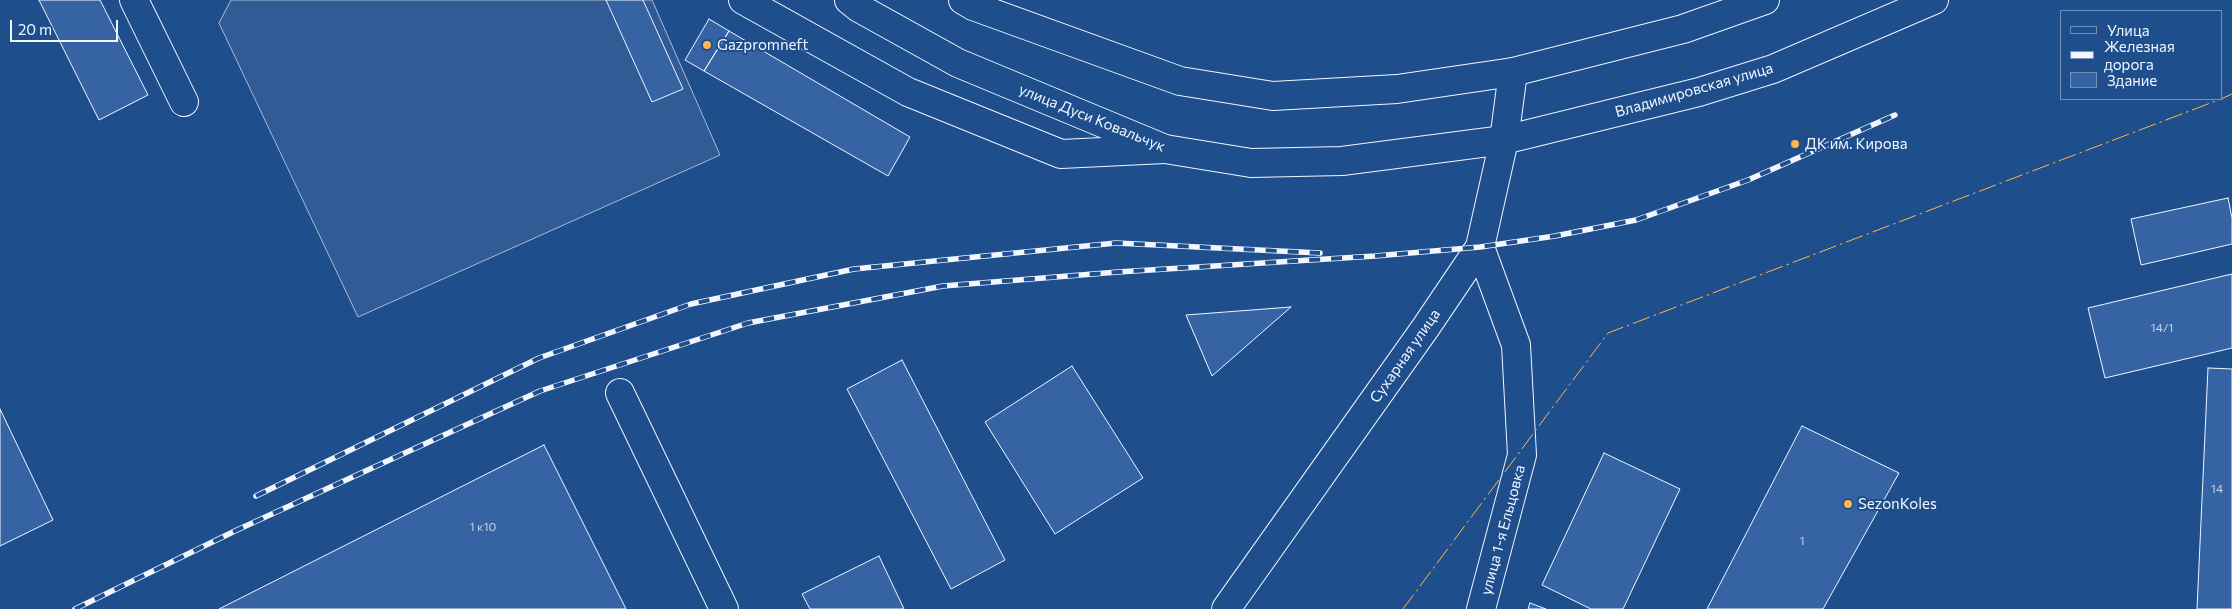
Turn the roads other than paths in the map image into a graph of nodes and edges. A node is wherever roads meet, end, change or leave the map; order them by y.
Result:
1 (134, 0) edge
2 (744, 0) edge
3 (849, 0) edge
4 (963, 0) edge
5 (1765, 0) edge
6 (1934, 0) edge
7 (1512, 72) junction
8 (184, 102) dead end
9 (1504, 140) junction
10 (1165, 149) junction
11 (1480, 247) junction
12 (620, 393) dead end
13 (724, 609) edge
14 (1226, 609) edge
15 (1481, 609) edge

1 - 8 main road
2 - 10 main road
3 - 10 main road, улица Дуси Ковальчук
4 - 7 main road
5 - 7 main road
6 - 9 main road, Владимировская улица
7 - 9 main road, Сухарная улица
9 - 10 main road, улица Дуси Ковальчук
9 - 11 main road, Сухарная улица
11 - 14 main road, Сухарная улица
11 - 15 main road, улица 1-я Ельцовка
12 - 13 main road

